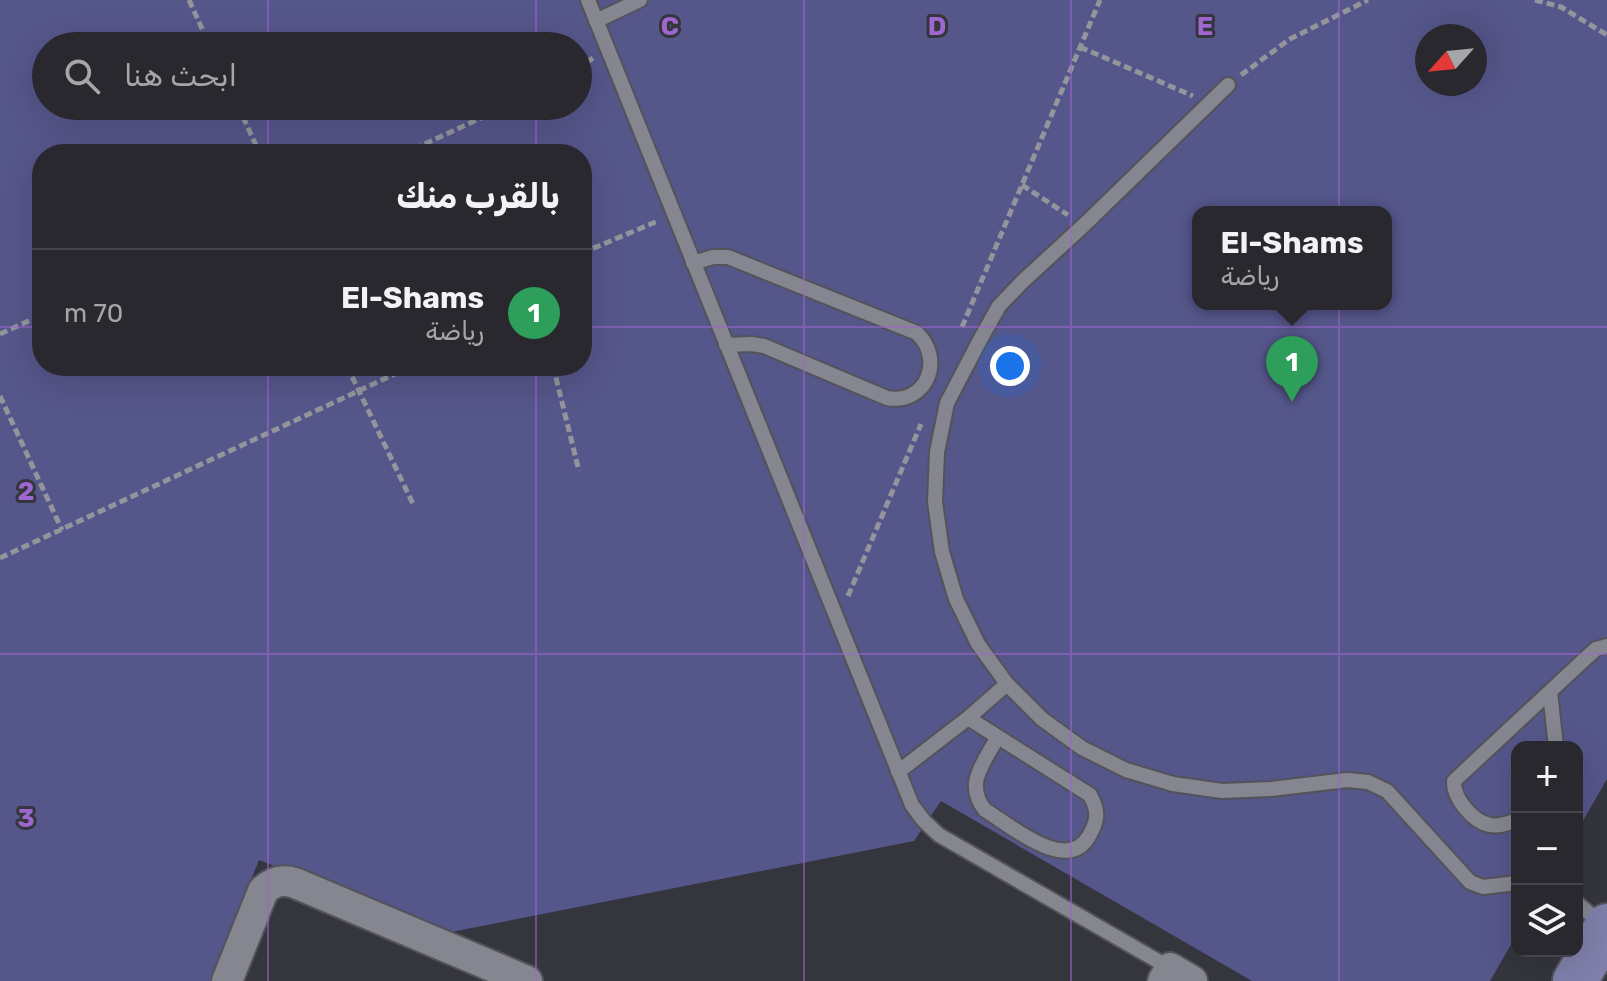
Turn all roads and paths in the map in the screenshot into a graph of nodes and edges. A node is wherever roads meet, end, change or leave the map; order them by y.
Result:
1 (189, 0) edge
2 (588, 0) edge
3 (640, 0) edge
4 (1100, 0) edge
5 (1368, 0) edge
6 (1535, 0) edge
7 (596, 21) junction
8 (204, 32) edge
9 (1607, 35) edge
10 (1080, 47) junction
11 (1228, 85) joint
12 (1209, 103) junction
13 (244, 120) edge
14 (477, 120) edge
15 (255, 144) edge
16 (425, 144) edge
17 (1022, 185) junction
18 (674, 214) junction
19 (1084, 225) junction
20 (592, 249) edge
21 (693, 263) junction
22 (32, 320) edge
23 (0, 334) edge
24 (957, 340) dead end
25 (726, 345) junction
26 (352, 376) edge
27 (391, 376) edge
28 (555, 376) edge
29 (359, 391) junction
30 (0, 396) edge
31 (925, 415) dead end
32 (579, 471) dead end
33 (414, 506) dead end
34 (62, 530) junction
35 (0, 558) edge
36 (837, 622) junction
37 (1607, 646) edge
38 (1007, 684) junction
39 (1550, 692) junction
40 (968, 718) junction
41 (997, 738) junction
42 (1555, 741) edge
43 (898, 772) junction
44 (1511, 822) edge
45 (1511, 884) edge
46 (1583, 908) edge
47 (1606, 927) edge
48 (1175, 977) edge
49 (227, 981) edge
50 (527, 981) edge
51 (1575, 981) edge

1 - 8 path
2 - 7 lane
3 - 7 lane
4 - 10 path
5 - 11 path
6 - 9 path
7 - 18 lane
10 - 12 path
10 - 17 path
11 - 12 lane
12 - 19 lane
13 - 15 path
14 - 16 path
17 - 19 path
17 - 24 path
18 - 20 path
18 - 21 lane
19 - 38 lane
21 - 25 lane
21 - 25 lane
22 - 23 path
25 - 36 lane
26 - 29 path
27 - 29 path
28 - 32 path
29 - 33 path
29 - 34 path
30 - 34 path
31 - 36 path
34 - 35 path
36 - 43 lane
37 - 39 lane
38 - 40 lane
38 - 45 lane
39 - 42 lane
39 - 44 lane
40 - 41 lane
40 - 43 lane
41 - 41 lane
43 - 48 lane
46 - 47 lane
47 - 51 main road
49 - 50 street

